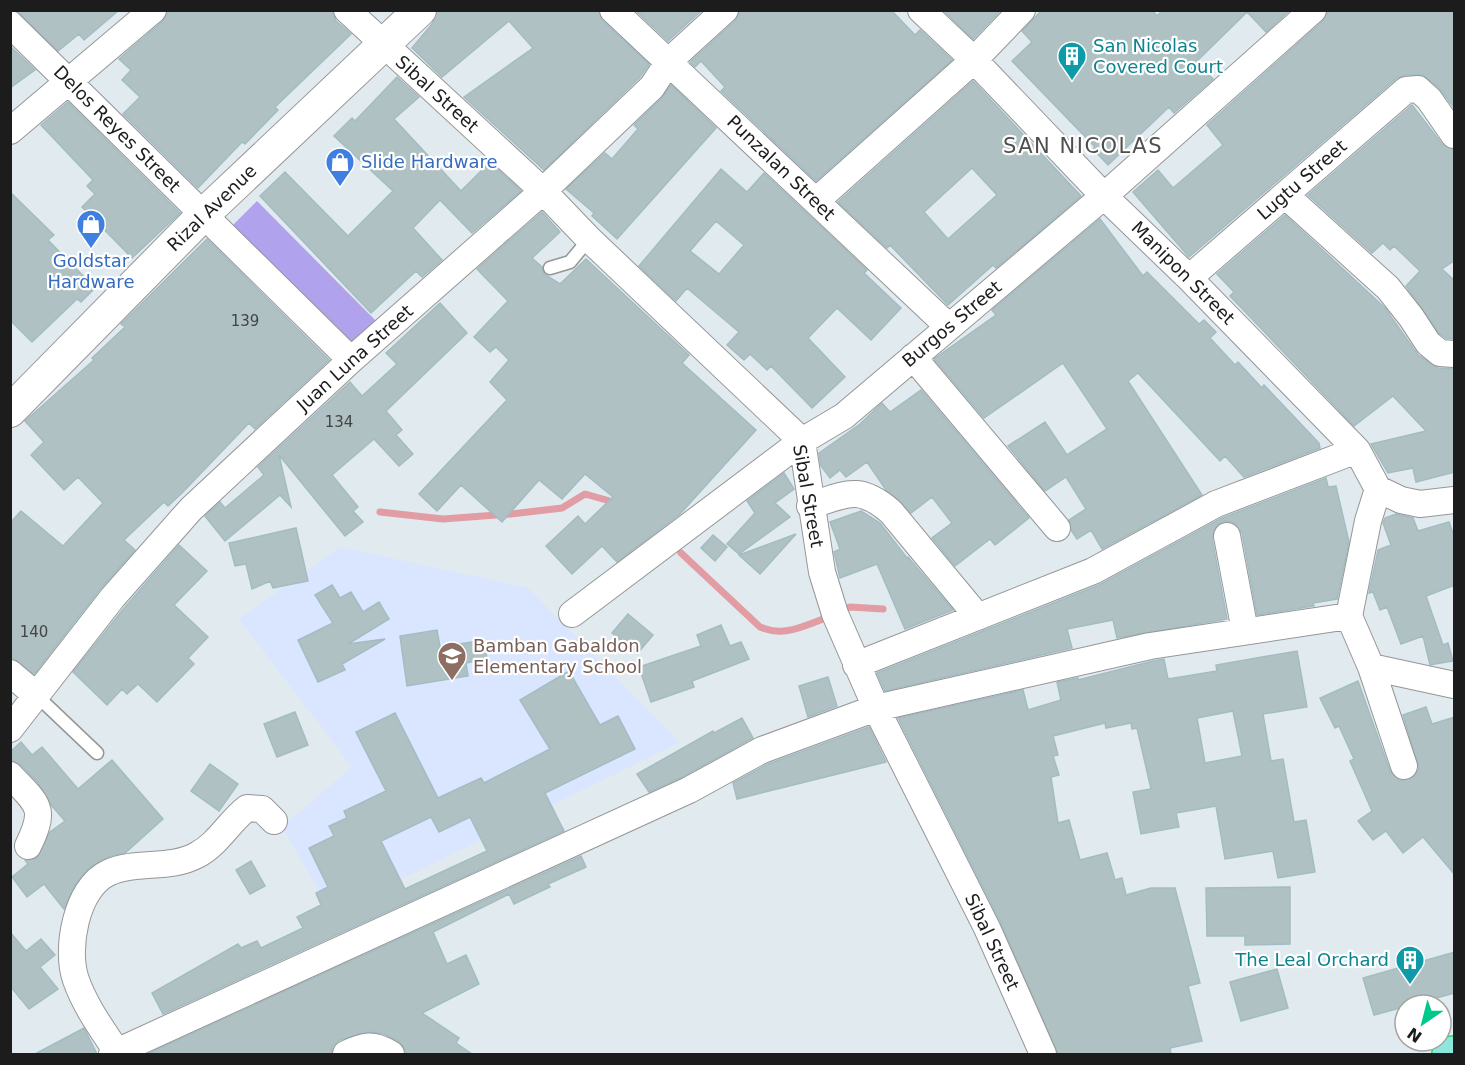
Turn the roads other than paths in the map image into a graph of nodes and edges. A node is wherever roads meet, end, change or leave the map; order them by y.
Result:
1 (153, 10) edge
2 (347, 10) edge
3 (420, 10) edge
4 (613, 10) edge
5 (724, 10) edge
6 (921, 10) edge
7 (1022, 10) edge
8 (1312, 10) edge
9 (10, 24) edge
10 (383, 44) junction
11 (974, 60) junction
12 (669, 61) junction
13 (70, 82) junction
14 (10, 131) edge
15 (1455, 135) edge
16 (543, 191) junction
17 (1285, 195) junction
18 (1104, 196) junction
19 (816, 201) junction
20 (204, 214) junction
21 (589, 239) junction
22 (550, 268) dead end
23 (1189, 278) junction
24 (949, 327) junction
25 (1455, 354) edge
26 (913, 357) junction
27 (351, 360) junction
28 (10, 411) edge
29 (802, 441) junction
30 (1357, 450) junction
31 (1378, 489) junction
32 (1455, 500) edge
33 (810, 506) junction
34 (1057, 528) dead end
35 (1227, 536) dead end
36 (573, 614) dead end
37 (978, 616) junction
38 (1349, 616) junction
39 (1245, 631) junction
40 (856, 664) junction
41 (1371, 667) junction
42 (10, 673) edge
43 (1455, 685) edge
44 (36, 695) junction
45 (876, 708) junction
46 (10, 729) edge
47 (97, 753) dead end
48 (1404, 766) dead end
49 (10, 775) edge
50 (274, 821) dead end
51 (28, 846) dead end
52 (115, 1053) edge
53 (1455, 1053) edge
54 (346, 1054) edge
55 (391, 1054) edge
56 (1042, 1054) edge
57 (1449, 1054) edge

1 - 13 street
2 - 10 street, Sibal Street
3 - 10 street, Rizal Avenue
4 - 12 street, Punzalan Street
5 - 12 street, Juan Luna Street
6 - 11 street, Manipon Street
7 - 11 street
8 - 18 street, Burgos Street
9 - 13 street, Delos Reyes Street
10 - 16 street, Sibal Street
10 - 20 street, Rizal Avenue
11 - 18 street, Manipon Street
11 - 19 street
12 - 16 street, Juan Luna Street
12 - 19 street, Punzalan Street
13 - 14 street
13 - 20 street, Delos Reyes Street
15 - 17 street, Lugtu Street
16 - 21 street, Sibal Street
16 - 27 street, Juan Luna Street
17 - 23 street, Lugtu Street
17 - 25 street
18 - 23 street, Manipon Street
18 - 24 street, Burgos Street
19 - 24 street, Punzalan Street
20 - 27 street, Delos Reyes Street
20 - 28 street, Rizal Avenue
21 - 22 lane
21 - 29 street, Sibal Street
23 - 30 street, Manipon Street
24 - 26 street, Burgos Street
26 - 29 street, Burgos Street
26 - 34 street
27 - 44 street, Juan Luna Street
29 - 33 street, Sibal Street
29 - 36 street, Burgos Street
30 - 31 street, Manipon Street
30 - 37 street
31 - 32 street
31 - 38 street
33 - 37 street
33 - 40 street, Sibal Street
35 - 39 street
37 - 40 street
38 - 39 street
38 - 41 street
39 - 45 street
40 - 45 street, Sibal Street
41 - 43 street
41 - 48 street
42 - 44 street
44 - 46 street, Juan Luna Street
44 - 47 lane
45 - 52 street
45 - 56 street, Sibal Street
49 - 51 street
50 - 52 street
53 - 57 highway
54 - 55 street

